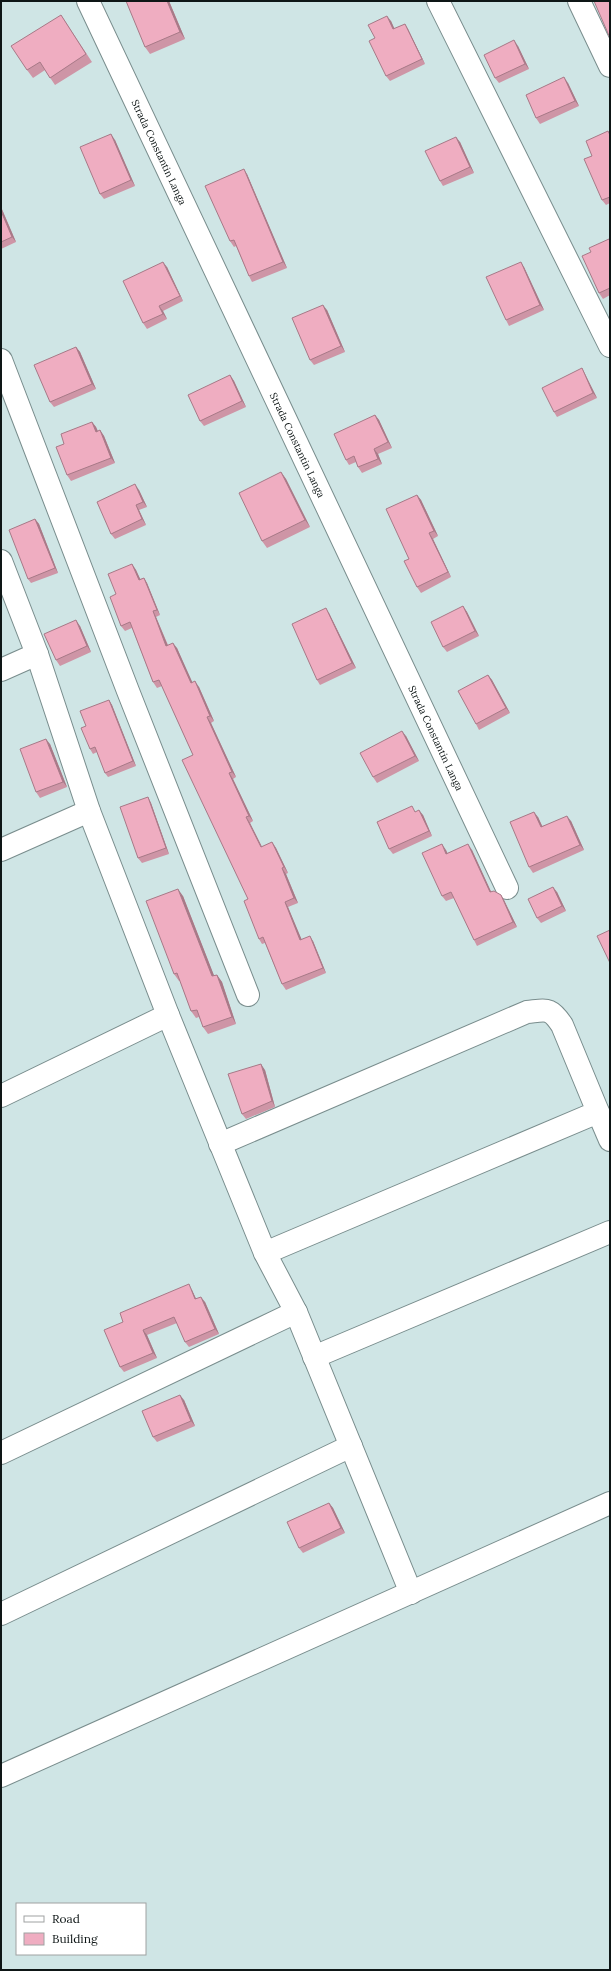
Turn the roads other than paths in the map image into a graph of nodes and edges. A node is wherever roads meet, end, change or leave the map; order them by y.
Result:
1 (88, 1) edge
2 (438, 1) edge
3 (579, 1) edge
4 (610, 66) edge
5 (610, 346) edge
6 (1, 360) edge
7 (1, 561) edge
8 (36, 654) junction
9 (1, 670) edge
10 (89, 811) junction
11 (1, 850) edge
12 (507, 888) dead end
13 (248, 995) dead end
14 (168, 1015) junction
15 (1, 1096) edge
16 (598, 1112) junction
17 (610, 1140) edge
18 (220, 1144) junction
19 (610, 1232) edge
20 (265, 1253) junction
21 (296, 1312) junction
22 (314, 1357) junction
23 (351, 1446) junction
24 (1, 1453) edge
25 (610, 1503) edge
26 (410, 1593) junction
27 (1, 1614) edge
28 (1, 1776) edge

1 - 12 street, Strada Constantin Langa
2 - 5 street
3 - 4 street
6 - 13 street
7 - 8 street
8 - 9 street
8 - 10 street
10 - 11 street
10 - 14 street
14 - 15 street
14 - 18 street
16 - 17 street
16 - 18 street
16 - 20 street
18 - 20 street
19 - 22 street
20 - 21 street
21 - 22 street
21 - 24 street
22 - 23 street
23 - 26 street
23 - 27 street
25 - 26 street
26 - 28 street

